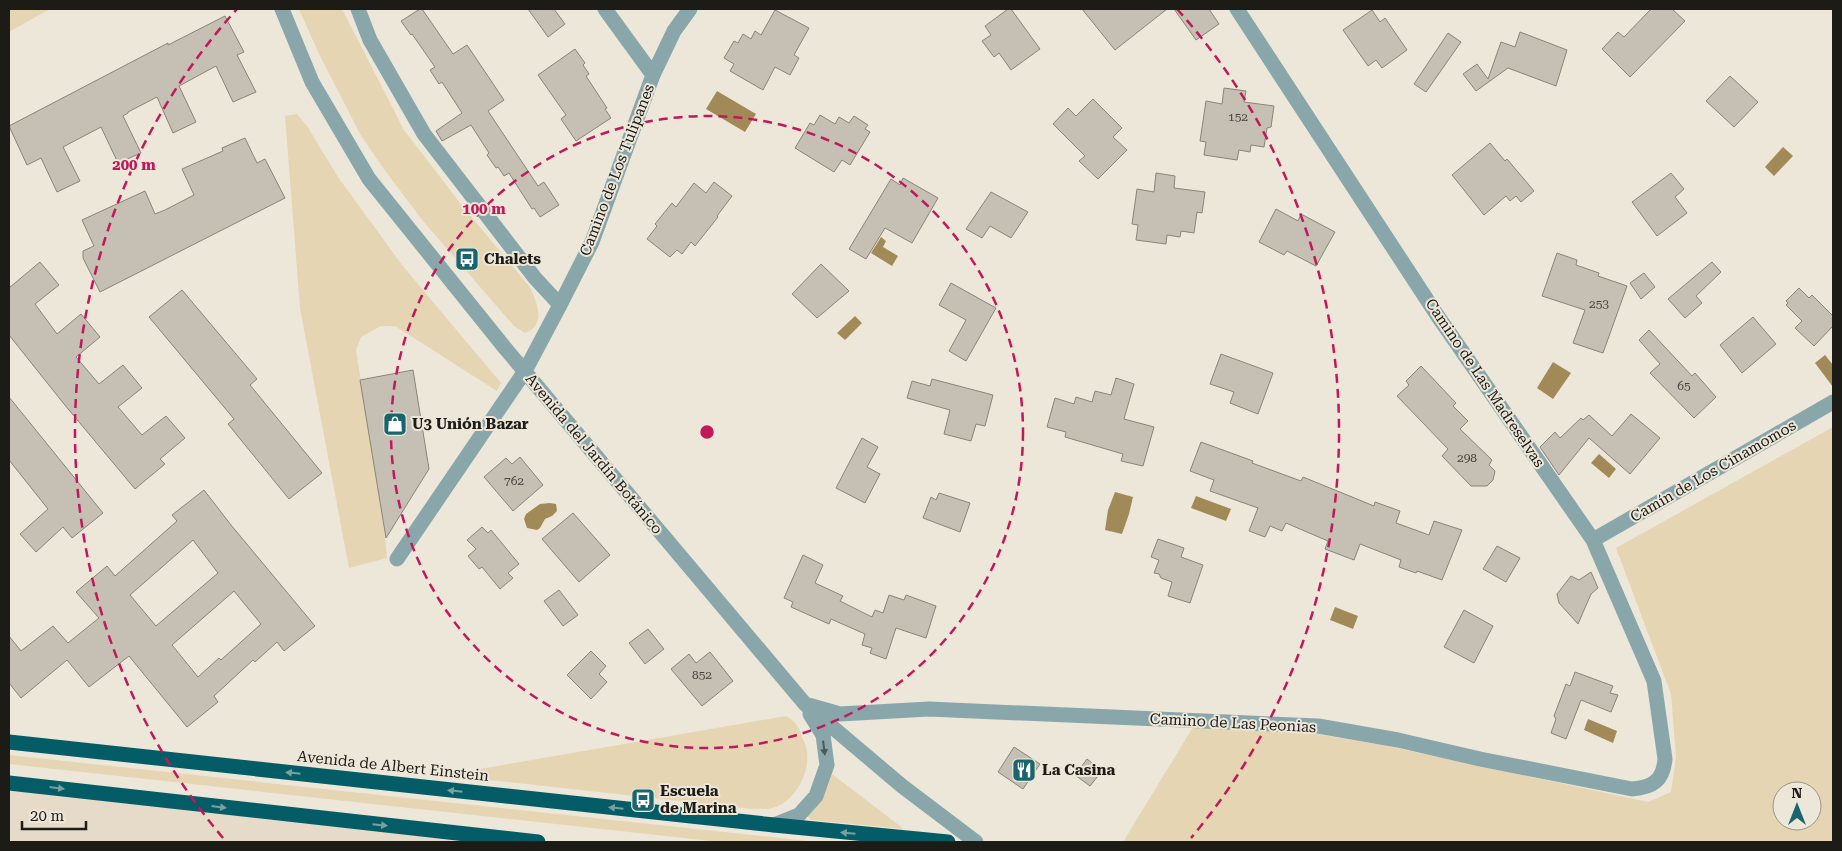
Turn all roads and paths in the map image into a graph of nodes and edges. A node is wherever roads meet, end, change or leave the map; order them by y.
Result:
1 (282, 9) edge
2 (358, 9) edge
3 (605, 9) edge
4 (690, 9) edge
5 (1236, 9) edge
6 (653, 75) junction
7 (560, 305) junction
8 (525, 371) junction
9 (1833, 402) edge
10 (1593, 540) junction
11 (397, 559) dead end
12 (805, 704) junction
13 (9, 742) edge
14 (1656, 782) joint
15 (9, 783) edge
16 (774, 825) junction
17 (538, 842) edge
18 (948, 842) edge
19 (976, 842) edge

1 - 8 street, Avenida del Jardín Botánico
2 - 7 street
3 - 6 street
4 - 6 street, Camino de Los Tulipanes
5 - 10 street, Camino de Las Madreselvas
6 - 7 street, Camino de Los Tulipanes
7 - 8 street, Camino de Los Tulipanes
8 - 11 street, Camino de Los Tulipanes
8 - 12 street, Avenida del Jardín Botánico
9 - 10 street, Camín de Los Cinamomos
10 - 14 street, Camino de Las Madreselvas
12 - 14 street, Camino de Las Peonias
12 -> 16 street, Avenida de Albert Einstein
12 - 19 street, Avenida del Jardín Botánico
16 -> 13 highway, Avenida de Albert Einstein
15 -> 17 highway
18 -> 16 highway, Avenida de Albert Einstein

